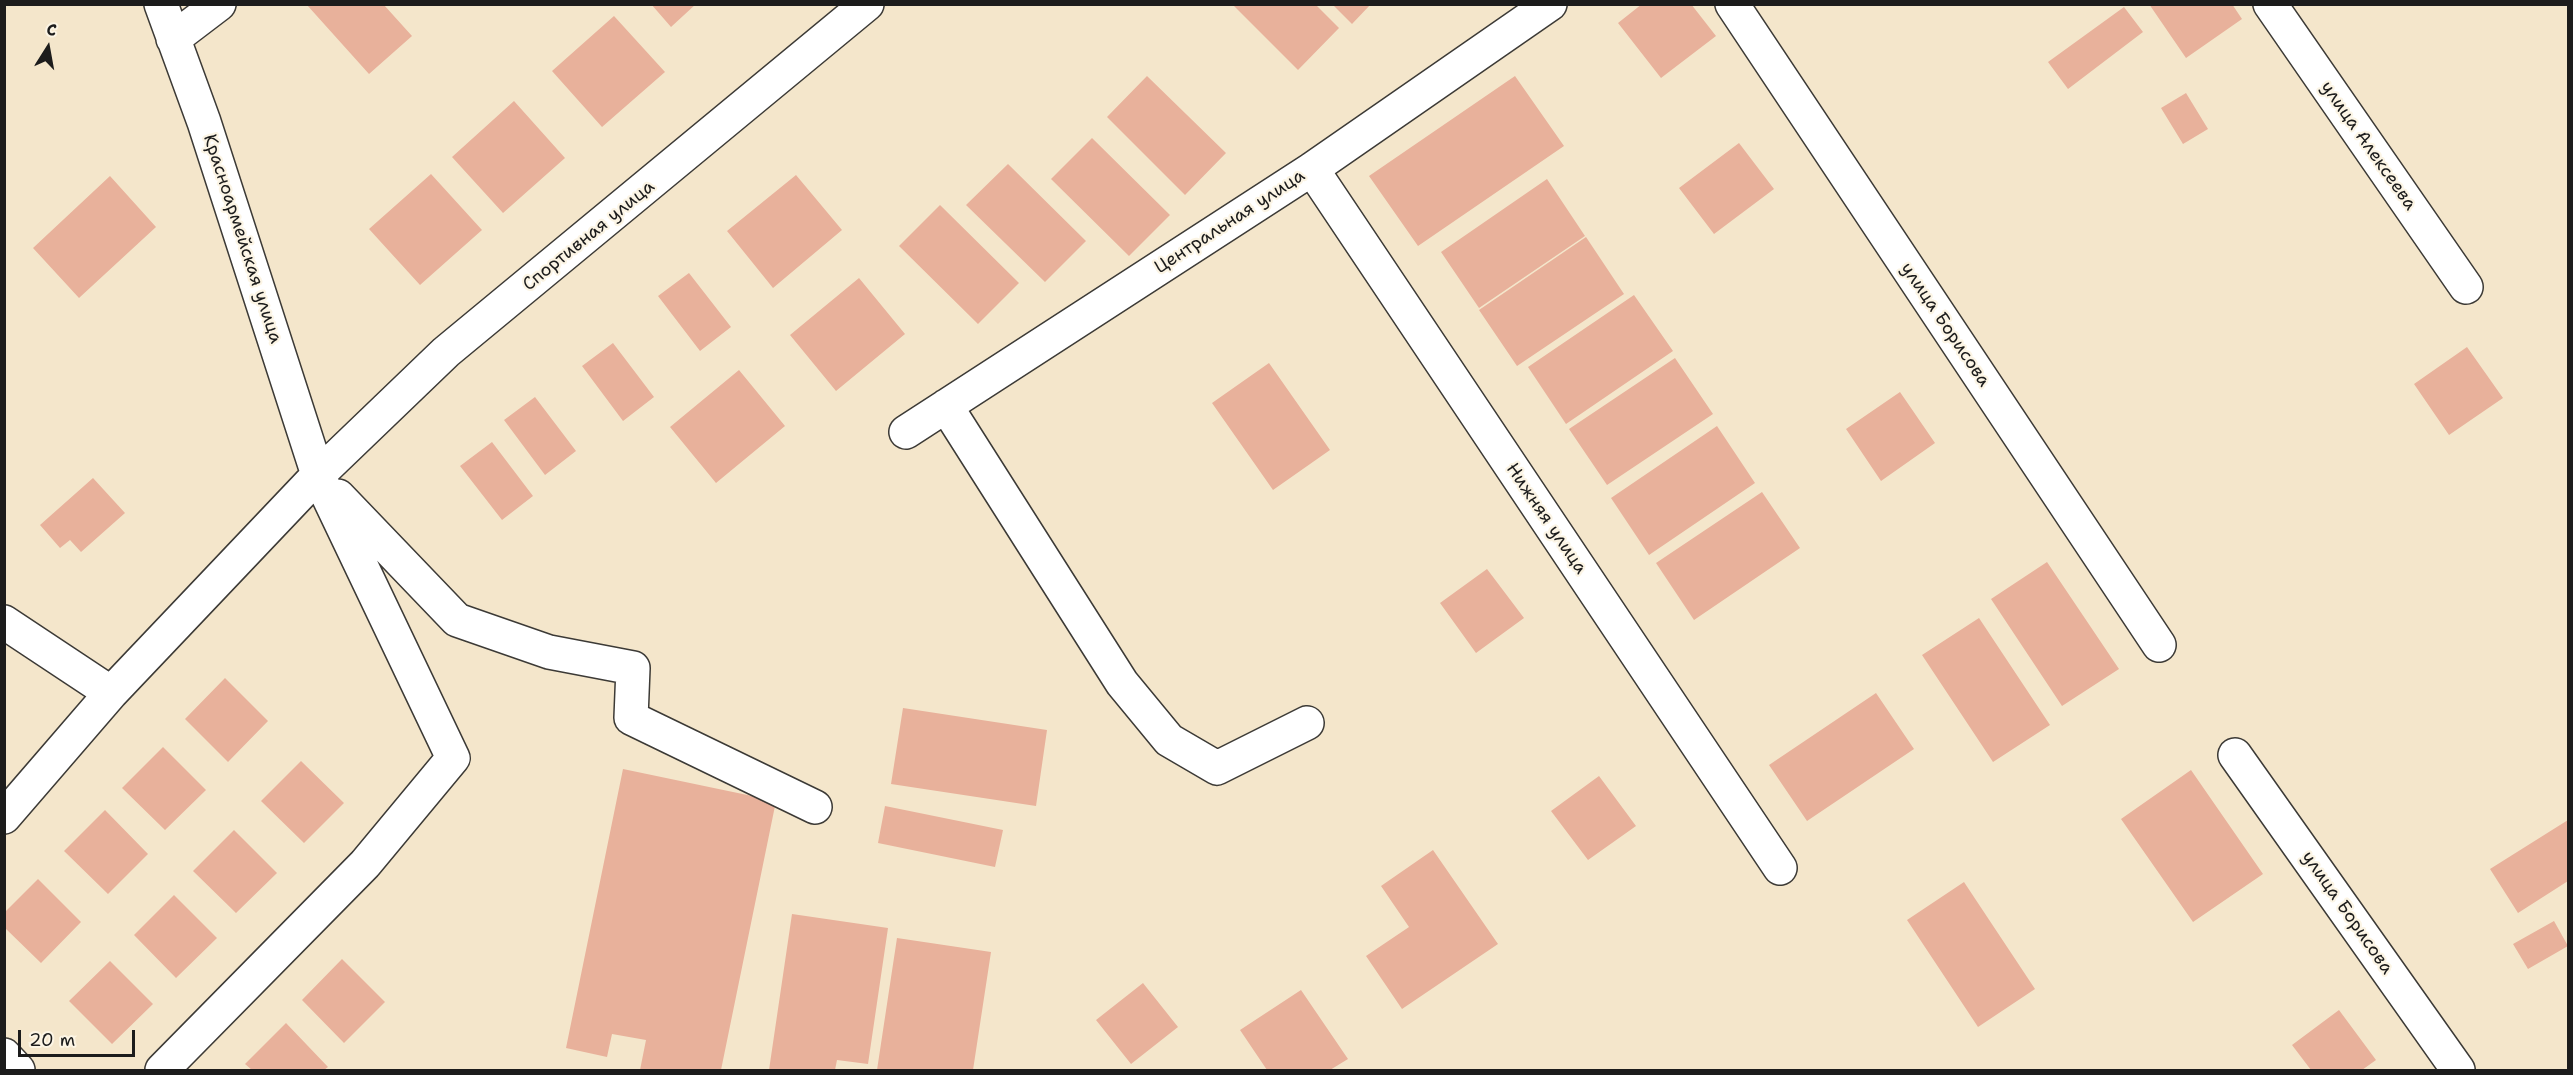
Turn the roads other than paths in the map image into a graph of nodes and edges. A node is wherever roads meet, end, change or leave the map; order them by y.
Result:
1 (160, 4) edge
2 (219, 4) edge
3 (867, 4) edge
4 (1550, 4) edge
5 (1732, 4) edge
6 (2271, 4) edge
7 (173, 39) junction
8 (1312, 169) junction
9 (2466, 287) dead end
10 (946, 406) junction
11 (906, 432) dead end
12 (318, 475) junction
13 (4, 622) edge
14 (2159, 645) dead end
15 (111, 693) junction
16 (1307, 723) dead end
17 (2235, 755) dead end
18 (815, 807) dead end
19 (4, 817) edge
20 (1780, 868) dead end
21 (4, 1055) edge
22 (18, 1071) edge
23 (162, 1071) edge
24 (2458, 1071) edge

1 - 7 street, Красноармейская улица
2 - 7 street
3 - 12 street, Спортивная улица
4 - 8 street, Центральная улица
5 - 14 street, улица Борисова
6 - 9 street, улица Алексеева
7 - 12 street, Красноармейская улица
8 - 10 street, Центральная улица
8 - 20 street, Нижняя улица
10 - 11 street, Центральная улица
10 - 16 street
12 - 15 street, Спортивная улица
12 - 18 street
12 - 23 street, Красноармейская улица
13 - 15 street
15 - 19 street, Спортивная улица
17 - 24 street, улица Борисова
21 - 22 street

